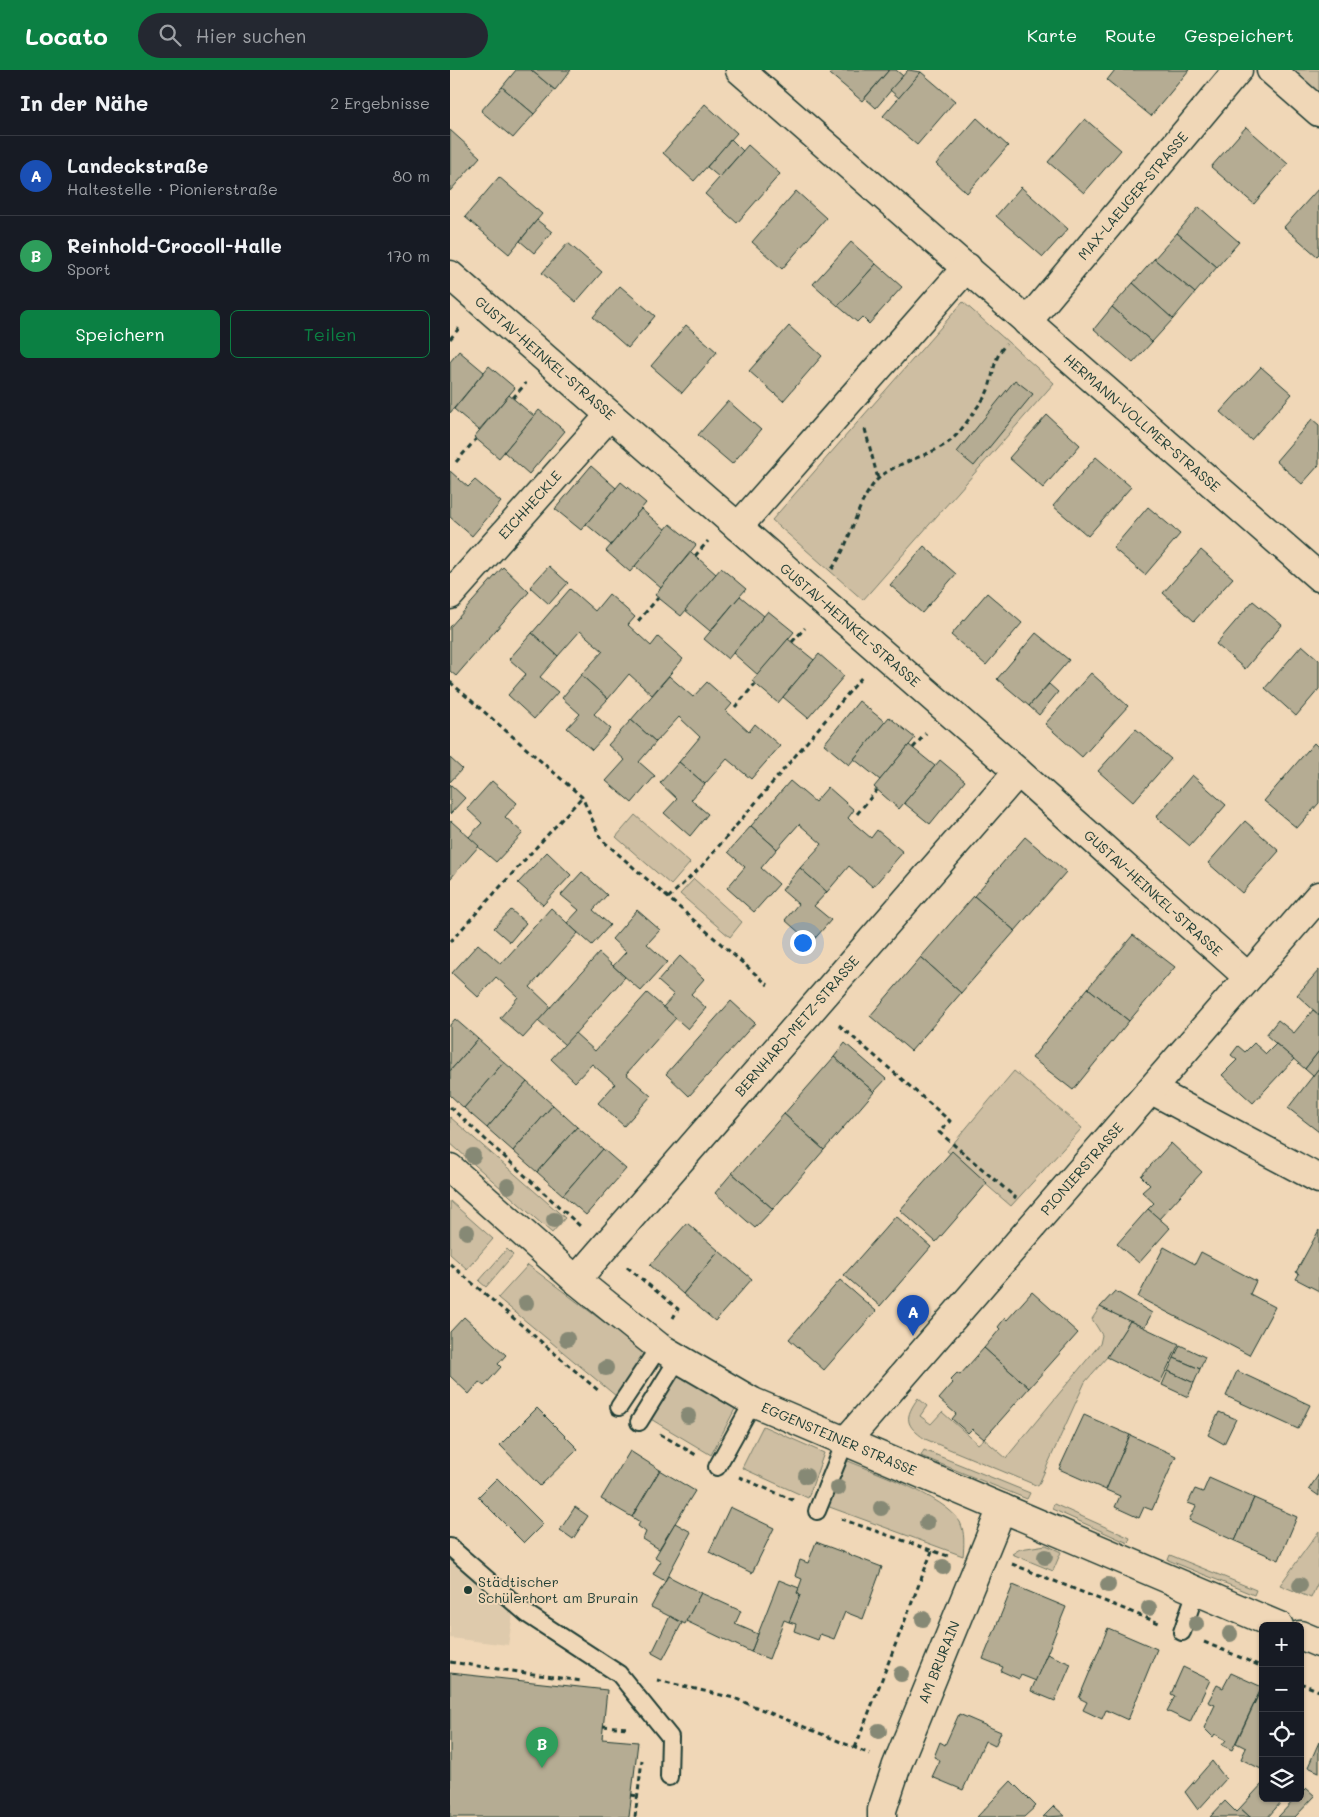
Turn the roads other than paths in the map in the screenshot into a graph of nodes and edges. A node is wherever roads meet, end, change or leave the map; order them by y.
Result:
1 (740, 70) edge
2 (1238, 70) edge
3 (1271, 70) edge
4 (1319, 112) edge
5 (967, 267) junction
6 (450, 275) edge
7 (1028, 322) junction
8 (610, 415) junction
9 (738, 527) junction
10 (1319, 577) edge
11 (450, 595) edge
12 (1018, 772) junction
13 (1319, 896) edge
14 (1248, 977) junction
15 (1152, 1090) junction
16 (450, 1168) edge
17 (1319, 1179) edge
18 (576, 1280) junction
19 (668, 1353) junction
20 (753, 1402) junction
21 (619, 1407) road end
22 (639, 1422) road end
23 (845, 1442) junction
24 (717, 1467) road end
25 (1002, 1508) junction
26 (818, 1511) road end
27 (450, 1547) edge
28 (1196, 1591) junction
29 (1270, 1622) edge
30 (1182, 1632) road end
31 (1304, 1637) edge
32 (1319, 1643) edge
33 (669, 1777) dead end
34 (882, 1817) edge

1 - 5 street, HERMANN-VOLLMER-STRASSE
2 - 7 street, MAX-LAEUGER-STRASSE
3 - 4 street
5 - 7 street, HERMANN-VOLLMER-STRASSE
5 - 9 street
6 - 8 street, GUSTAV-HEINKEL-STRASSE
7 - 10 street, HERMANN-VOLLMER-STRASSE
8 - 9 street, GUSTAV-HEINKEL-STRASSE
8 - 11 street, EICHHECKLE
9 - 12 street, GUSTAV-HEINKEL-STRASSE
12 - 14 street, GUSTAV-HEINKEL-STRASSE
12 - 18 street, BERNHARD-METZ-STRASSE
13 - 14 street, PIONIERSTRASSE
14 - 15 street, PIONIERSTRASSE
15 - 17 street
15 - 23 street, PIONIERSTRASSE
16 - 18 street, EGGENSTEINER STRASSE
18 - 19 street, EGGENSTEINER STRASSE
19 - 20 street, EGGENSTEINER STRASSE
19 - 21 lane
19 - 22 lane
20 - 23 street, EGGENSTEINER STRASSE
20 - 24 lane
23 - 25 street, EGGENSTEINER STRASSE
23 - 26 lane
25 - 28 street, EGGENSTEINER STRASSE
25 - 34 street, AM BRURAIN
27 - 33 lane
28 - 29 street, EGGENSTEINER STRASSE
28 - 30 lane
31 - 32 street

